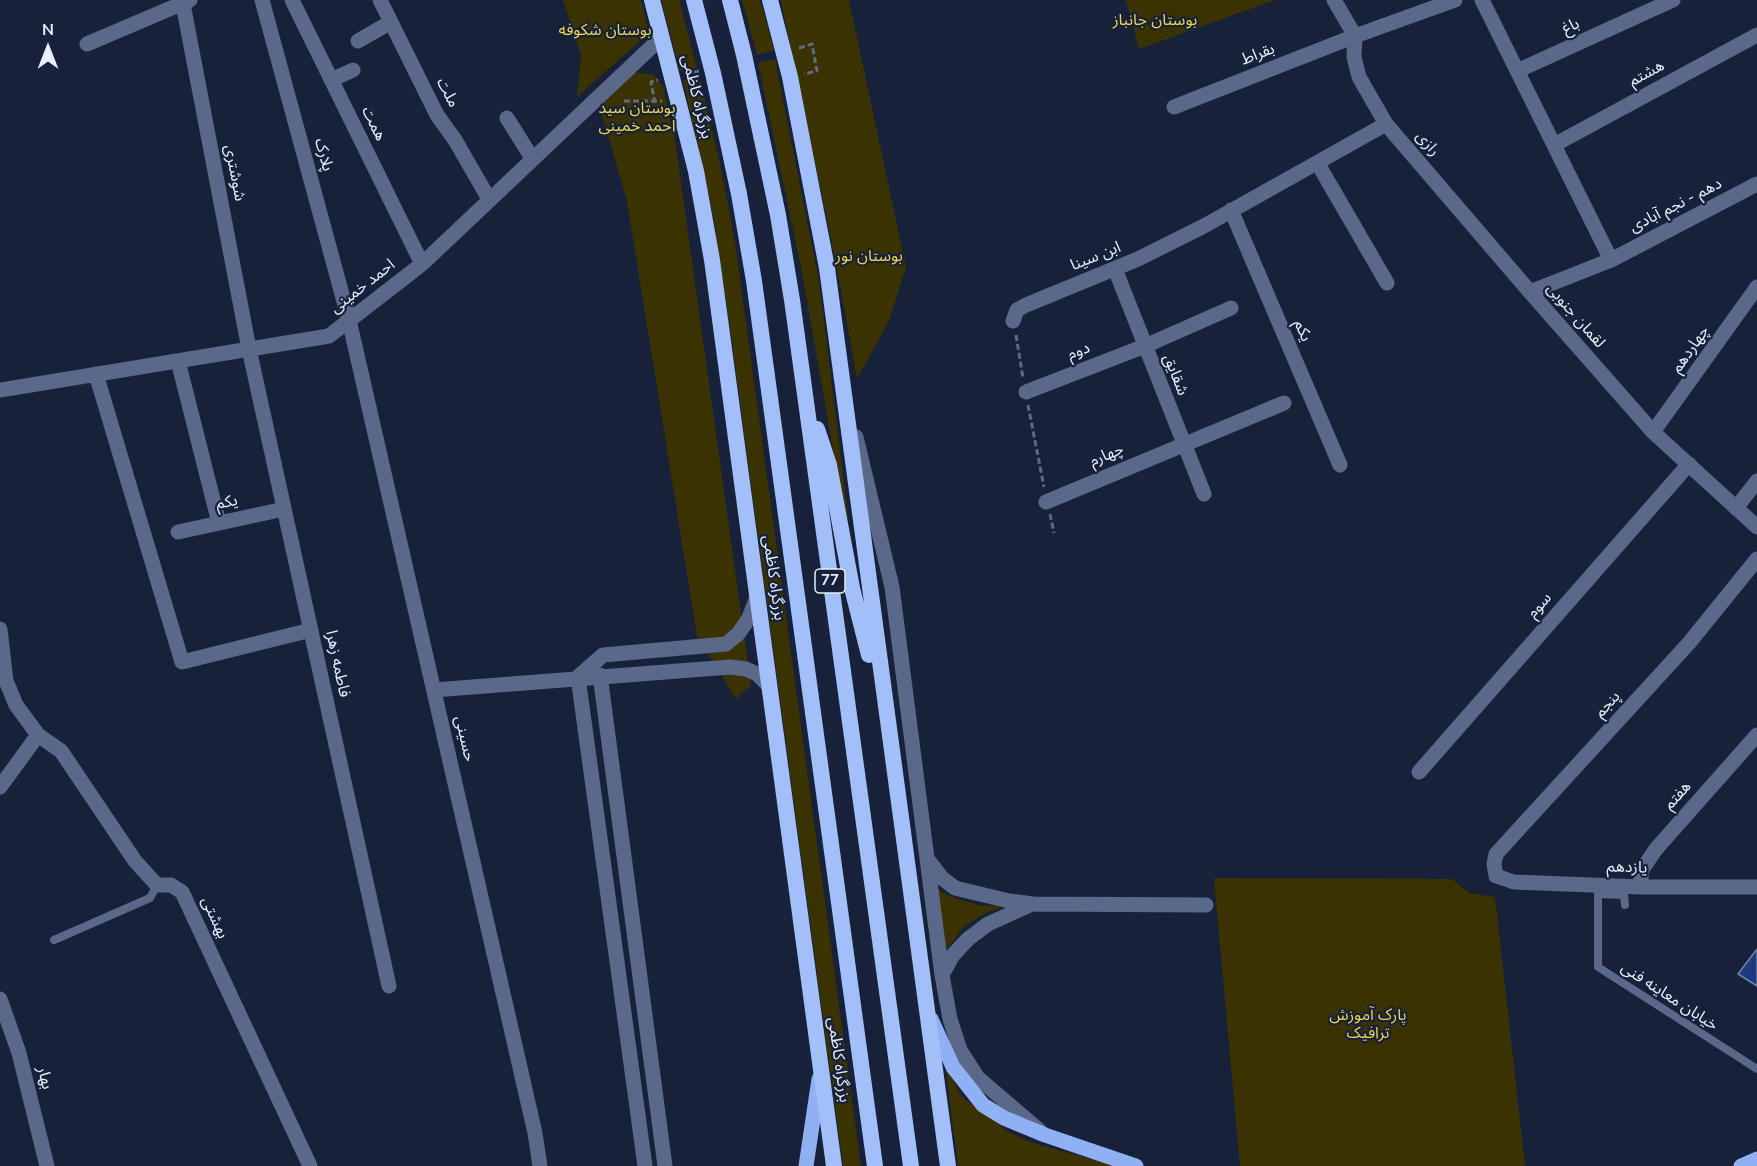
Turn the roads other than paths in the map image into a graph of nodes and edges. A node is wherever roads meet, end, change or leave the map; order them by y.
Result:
1 (261, 0) edge
2 (292, 0) edge
3 (380, 0) edge
4 (652, 0) edge
5 (694, 0) edge
6 (730, 0) edge
7 (770, 0) edge
8 (1334, 0) edge
9 (1455, 0) edge
10 (1482, 0) edge
11 (1673, 0) edge
12 (186, 2) edge
13 (391, 22) junction
14 (1757, 35) edge
15 (1355, 36) junction
16 (662, 37) junction
17 (358, 41) dead end
18 (87, 45) dead end
19 (353, 70) dead end
20 (1517, 71) junction
21 (331, 80) junction
22 (1174, 107) dead end
23 (507, 118) dead end
24 (1386, 124) junction
25 (1554, 144) junction
26 (532, 159) junction
27 (1318, 164) junction
28 (1757, 184) edge
29 (489, 199) junction
30 (1231, 210) junction
31 (1611, 260) junction
32 (422, 264) junction
33 (1115, 269) junction
34 (1388, 283) dead end
35 (1757, 287) edge
36 (1530, 292) junction
37 (1231, 308) dead end
38 (349, 320) junction
39 (1013, 321) road end
40 (1145, 346) junction
41 (249, 349) junction
42 (178, 361) junction
43 (96, 374) junction
44 (843, 381) junction
45 (0, 390) edge
46 (804, 392) junction
47 (1026, 392) road end
48 (1284, 403) dead end
49 (1653, 432) junction
50 (1182, 444) junction
51 (1689, 464) junction
52 (1340, 465) dead end
53 (1757, 481) edge
54 (1204, 494) dead end
55 (1046, 502) road end
56 (284, 508) junction
57 (1736, 508) junction
58 (219, 523) junction
59 (1757, 526) edge
60 (178, 532) dead end
61 (1757, 559) edge
62 (757, 597) junction
63 (0, 629) edge
64 (311, 630) junction
65 (600, 675) junction
66 (578, 677) junction
67 (770, 687) junction
68 (434, 690) junction
69 (886, 717) junction
70 (38, 735) junction
71 (1757, 735) edge
72 (1419, 772) dead end
73 (0, 787) edge
74 (928, 860) junction
75 (1496, 876) joint
76 (157, 885) junction
77 (1757, 886) edge
78 (1641, 888) junction
79 (1033, 904) junction
80 (1206, 905) dead end
81 (1625, 905) dead end
82 (54, 940) dead end
83 (942, 975) junction
84 (388, 986) dead end
85 (0, 999) edge
86 (927, 1011) junction
87 (821, 1067) junction
88 (1757, 1069) edge
89 (1045, 1135) junction
90 (1757, 1159) edge
91 (47, 1166) edge
92 (310, 1166) edge
93 (540, 1166) edge
94 (645, 1166) edge
95 (665, 1166) edge
96 (806, 1166) edge
97 (834, 1166) edge
98 (875, 1166) edge
99 (911, 1166) edge
100 (948, 1166) edge
101 (1136, 1166) edge
102 (1741, 1166) edge

1 - 38 street, پلارک
2 - 21 street, همت
3 - 13 street, ملت
4 - 16 highway, بزرگراه کاظمی
5 - 98 highway, بزرگراه کاظمی / 77
6 - 46 highway, 77
7 - 44 highway
8 - 15 street, رازی
9 - 15 street, بقراط
10 - 20 street
11 - 20 street, باغ
12 - 18 street
12 - 41 street, شوشتری
13 - 17 street
13 - 29 street, ملت
14 - 25 street, هشتم
15 - 22 street, بقراط
15 - 24 street, رازی
16 - 26 street, احمد خمینی
16 - 62 highway, بزرگراه کاظمی
19 - 21 street
20 - 25 street
21 - 32 street, همت
23 - 26 street
24 - 27 street, ابن سینا
24 - 36 street, رازی
25 - 31 street
26 - 29 street, احمد خمینی
27 - 30 street, ابن سینا
27 - 34 street
28 - 31 street, دهم - نجم آبادی
29 - 32 street, احمد خمینی
30 - 33 street, ابن سینا
30 - 52 street, یکم
31 - 36 street, لقمان جنوبی
32 - 38 street, احمد خمینی
33 - 39 street, ابن سینا
33 - 40 street, شقایق
35 - 49 street, چهاردهم
36 - 49 street, لقمان جنوبی
37 - 40 street
38 - 41 street, احمد خمینی
38 - 68 street, حسینی
40 - 47 street, دوم
40 - 50 street, شقایق
41 - 42 street, احمد خمینی
41 - 56 street, فاطمه زهرا
42 - 43 street, احمد خمینی
42 - 58 street
43 - 45 street, احمد خمینی
43 - 64 street
44 - 69 highway
44 - 74 street
46 - 69 highway
46 - 99 highway, 77
48 - 50 street
49 - 51 street, لقمان جنوبی
50 - 54 street, شقایق
50 - 55 street, چهارم
51 - 57 street, لقمان جنوبی
51 - 72 street, سوم
53 - 57 street
56 - 58 street, یکم
56 - 64 street, فاطمه زهرا
57 - 59 street, لقمان جنوبی
58 - 60 street, یکم
61 - 75 street, پنجم
62 - 66 street
62 - 67 highway, بزرگراه کاظمی
63 - 70 street, بهشتی
64 - 84 street, فاطمه زهرا
65 - 66 street
65 - 67 street
65 - 95 street
66 - 68 street
66 - 94 street
67 - 87 highway, بزرگراه کاظمی
68 - 93 street, حسینی
69 - 86 highway
70 - 73 street
70 - 76 street, بهشتی
71 - 78 street, هفتم
74 - 79 street
74 - 83 street
75 - 78 street, یازدهم
76 - 82 lane
76 - 92 street, بهشتی
77 - 78 street, یازدهم
79 - 80 street
79 - 83 street
81 - 88 lane, خیابان معاینه فنی
83 - 89 street
85 - 91 street, بهار
86 - 89 main road
86 - 100 highway
87 - 96 main road
87 - 97 highway, بزرگراه کاظمی
89 - 101 main road
90 - 102 main road

